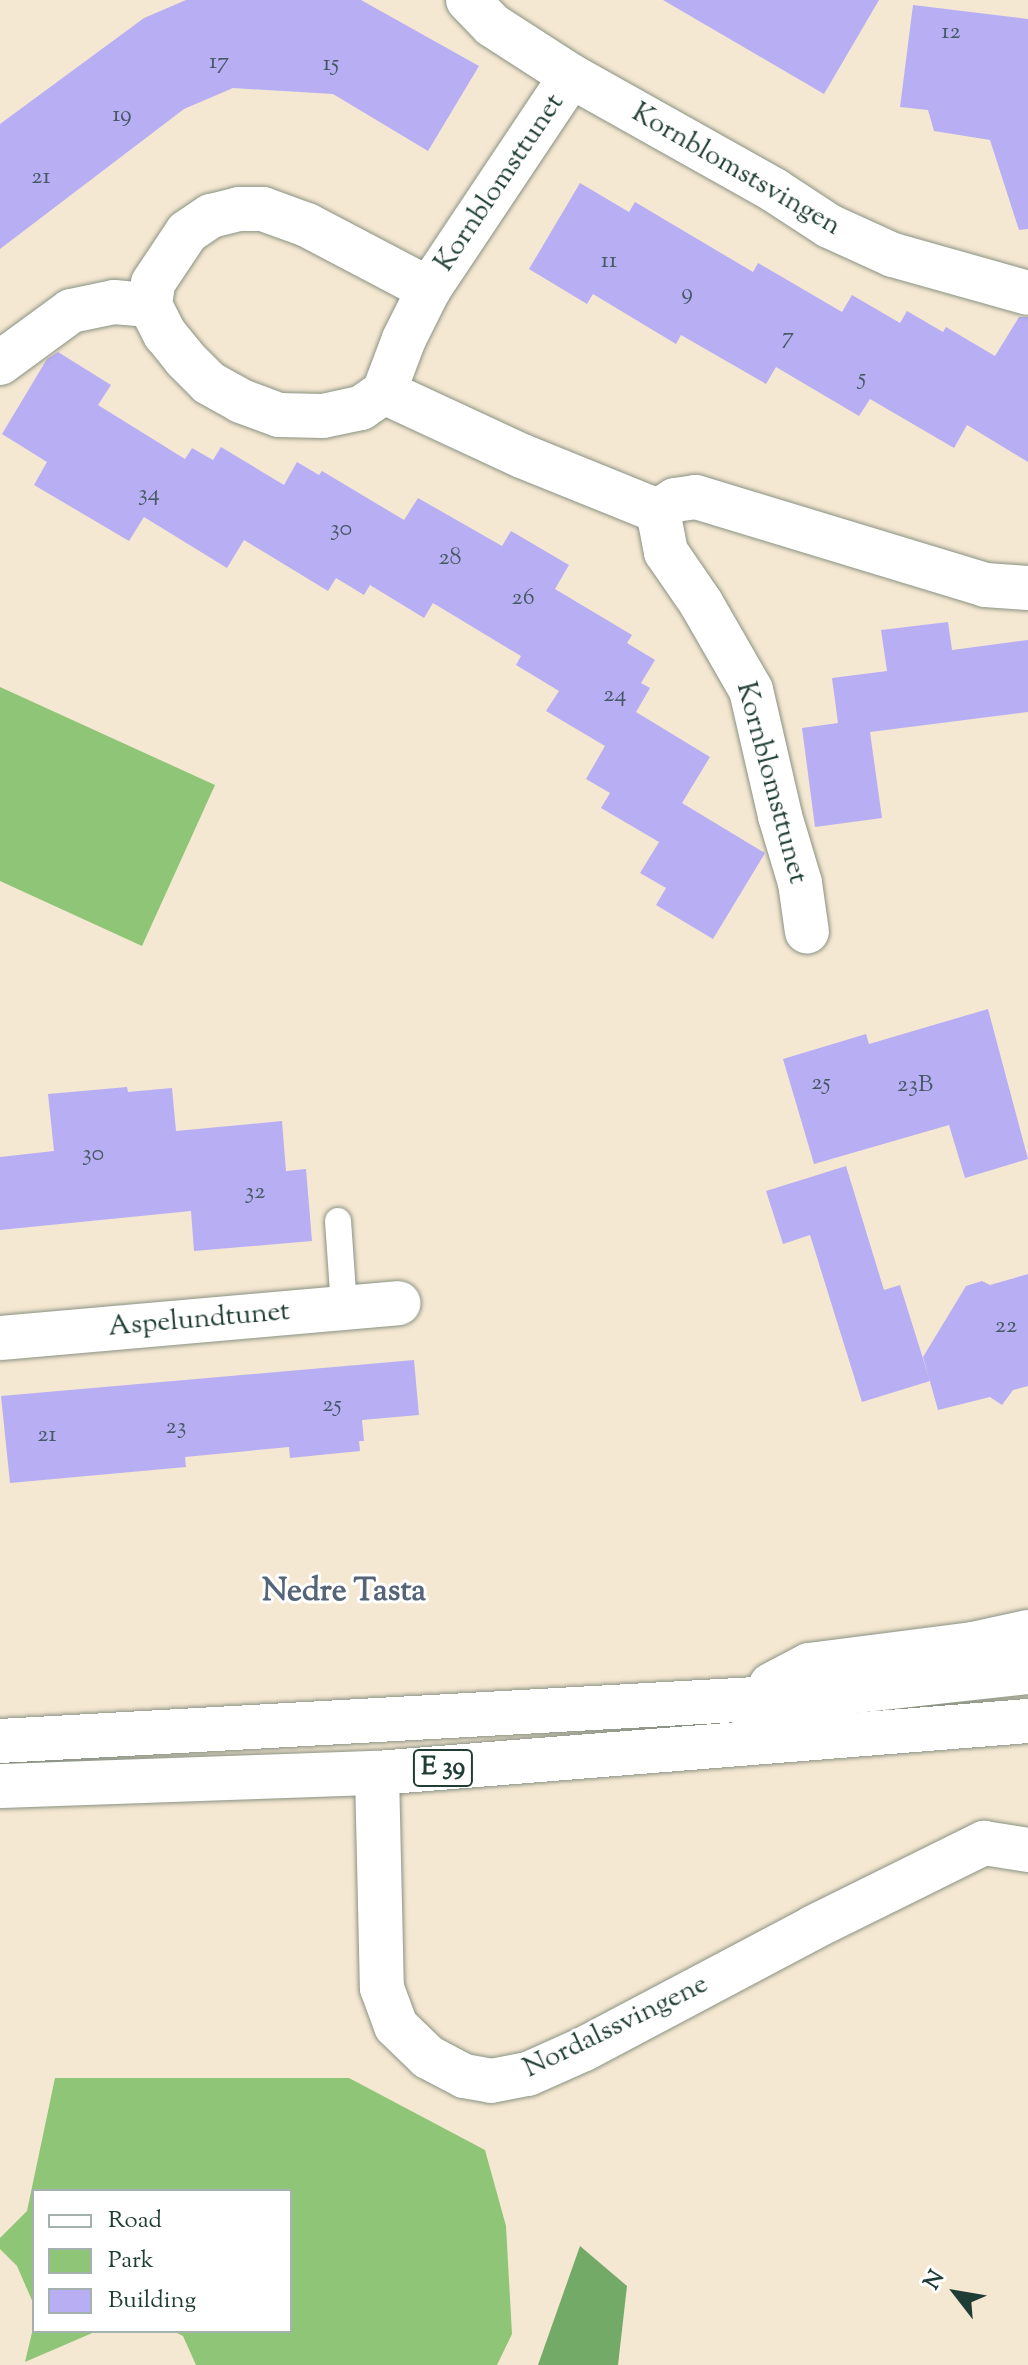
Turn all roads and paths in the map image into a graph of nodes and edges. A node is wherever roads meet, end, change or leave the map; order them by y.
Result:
1 (468, 0) edge
2 (571, 76) junction
3 (429, 289) junction
4 (1028, 293) edge
5 (150, 305) junction
6 (0, 363) edge
7 (384, 392) junction
8 (658, 511) junction
9 (1028, 588) edge
10 (807, 932) dead end
11 (338, 1221) dead end
12 (398, 1303) dead end
13 (344, 1307) junction
14 (0, 1338) edge
15 (1028, 1632) edge
16 (1028, 1672) edge
17 (744, 1699) junction
18 (1028, 1721) edge
19 (885, 1732) junction
20 (0, 1741) edge
21 (1028, 1751) edge
22 (377, 1773) junction
23 (0, 1786) edge
24 (1028, 1850) edge

1 - 2 main road, Kornblomstsvingen
2 - 3 main road, Kornblomsttunet
2 - 4 main road, Kornblomstsvingen
3 - 5 main road, Kornblomsttunet
3 - 7 main road, Kornblomsttunet
5 - 6 main road
5 - 7 main road
7 - 8 main road
8 - 9 main road
8 - 10 main road, Kornblomsttunet
11 - 13 lane
12 - 13 main road, Aspelundtunet
13 - 14 main road, Aspelundtunet
15 - 17 main road, E 39
16 - 17 main road, E 39
17 - 20 main road, E 39
18 - 19 main road, E 39
19 - 21 main road, E 39
19 - 22 main road, E 39
22 - 23 main road, E 39
22 - 24 main road, Nordalssvingene

